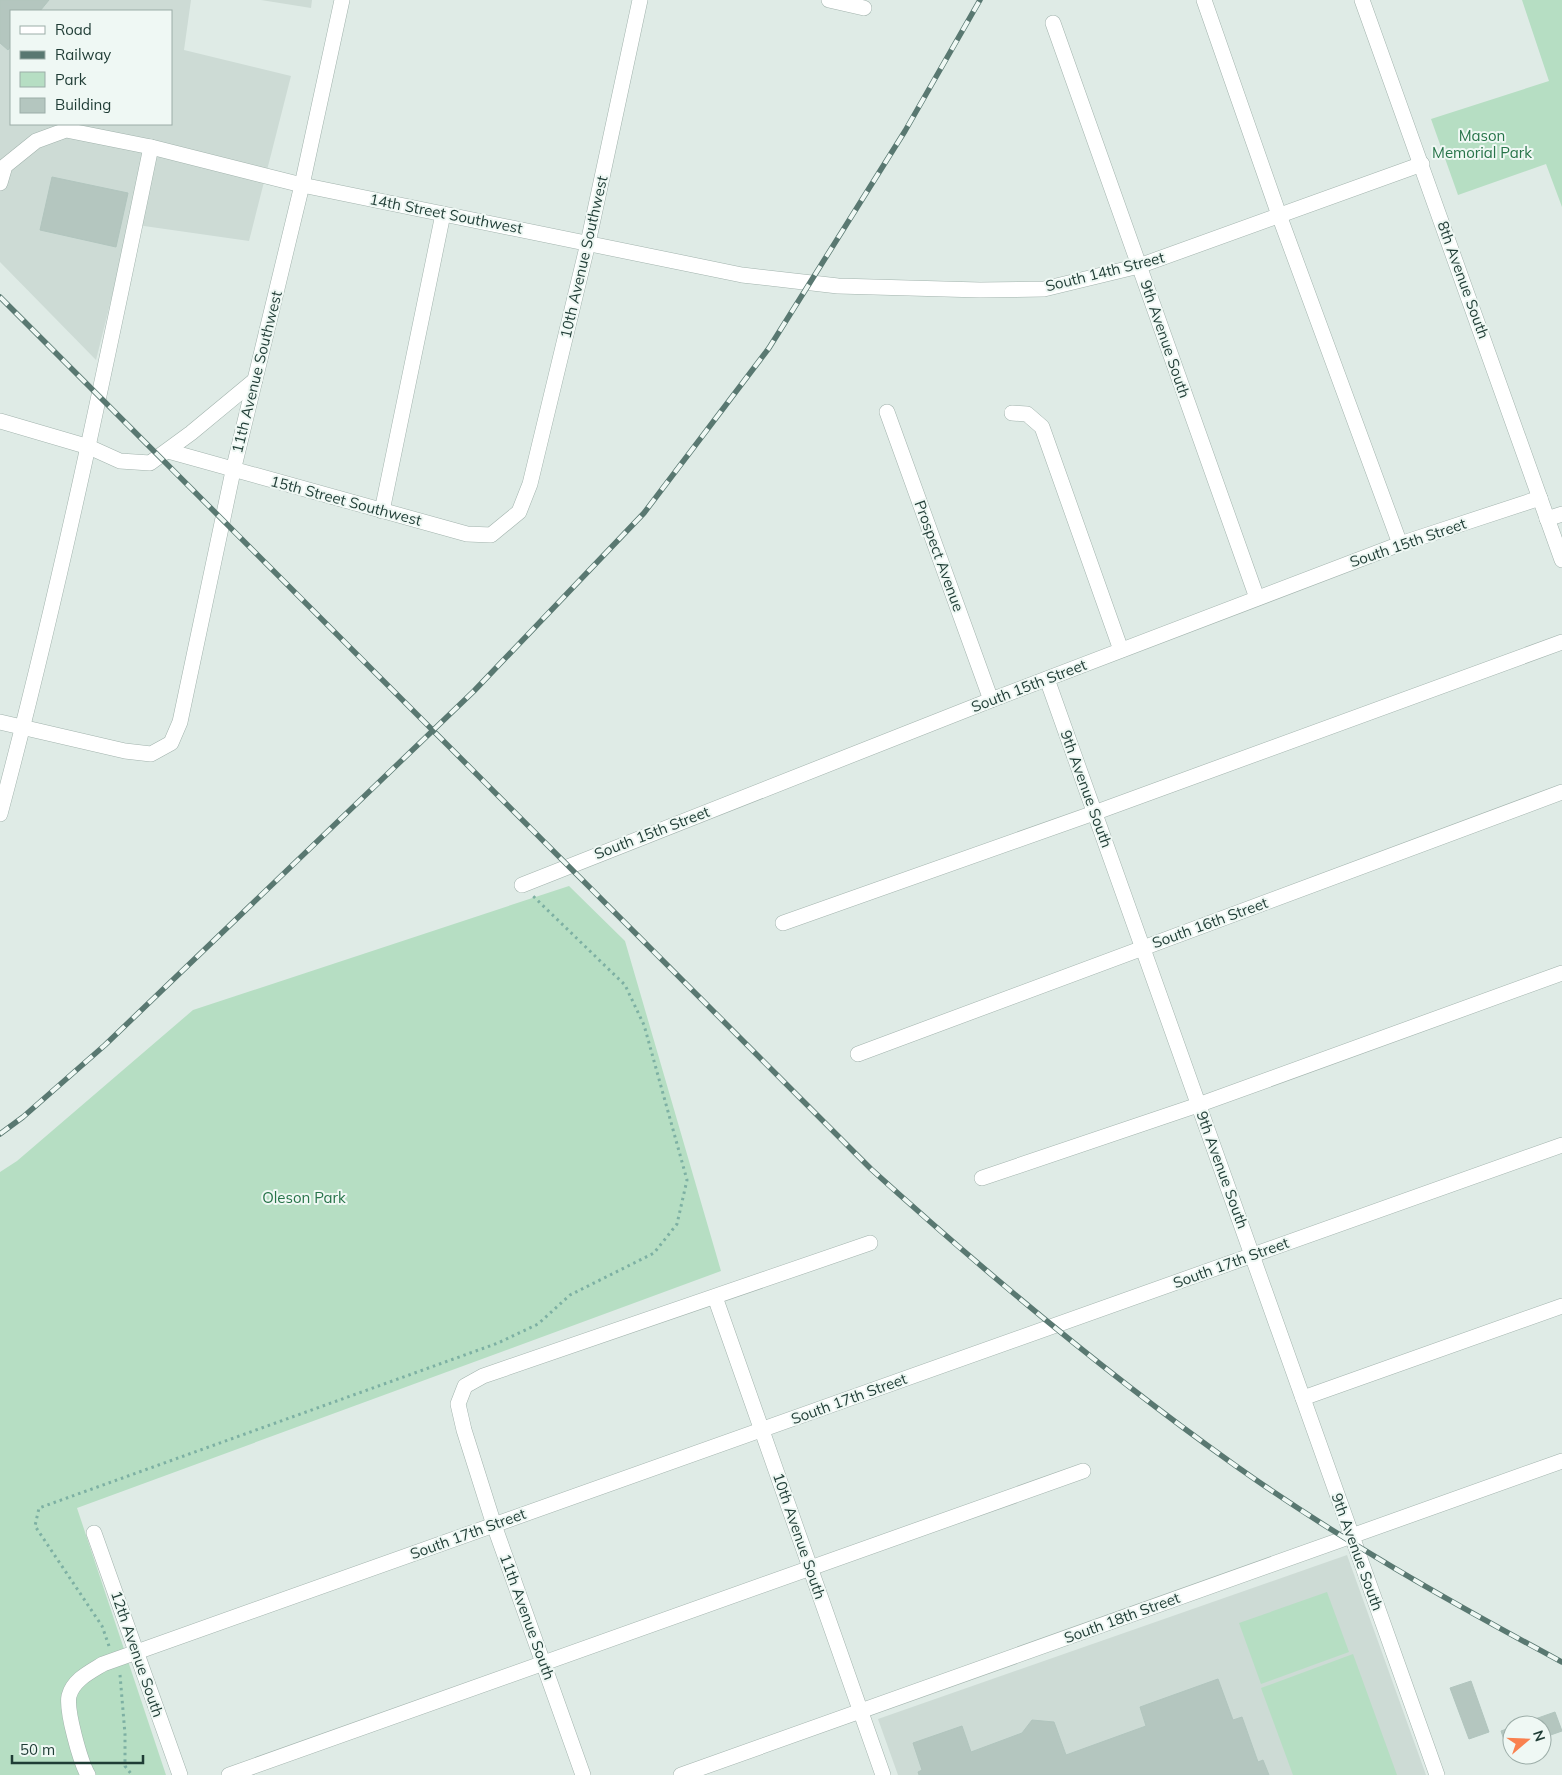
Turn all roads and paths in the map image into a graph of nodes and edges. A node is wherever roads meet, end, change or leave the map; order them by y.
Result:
1 (342, 0) edge
2 (640, 0) edge
3 (830, 0) edge
4 (1204, 0) edge
5 (1362, 0) edge
6 (864, 8) dead end
7 (1053, 24) dead end
8 (151, 147) junction
9 (1422, 164) junction
10 (0, 183) edge
11 (302, 186) junction
12 (443, 214) junction
13 (1279, 215) junction
14 (588, 243) junction
15 (1139, 266) junction
16 (742, 275) joint
17 (255, 380) junction
18 (887, 412) dead end
19 (1012, 413) dead end
20 (0, 421) edge
21 (89, 447) junction
22 (168, 451) junction
23 (233, 471) junction
24 (1540, 498) junction
25 (382, 511) junction
26 (519, 512) joint
27 (1562, 514) edge
28 (1548, 519) junction
29 (1400, 544) junction
30 (1562, 560) edge
31 (1257, 598) junction
32 (1562, 642) edge
33 (1121, 650) junction
34 (1046, 679) junction
35 (991, 700) junction
36 (0, 722) edge
37 (23, 726) junction
38 (1562, 792) edge
39 (1094, 813) junction
40 (0, 814) edge
41 (522, 885) joint
42 (783, 923) dead end
43 (1142, 948) junction
44 (1562, 973) edge
45 (858, 1054) dead end
46 (1198, 1105) junction
47 (1562, 1145) edge
48 (982, 1178) dead end
49 (870, 1243) dead end
50 (1252, 1255) junction
51 (715, 1297) junction
52 (1562, 1306) edge
53 (1303, 1398) junction
54 (762, 1430) junction
55 (1562, 1461) edge
56 (1083, 1471) dead end
57 (494, 1525) junction
58 (94, 1533) dead end
59 (1352, 1536) junction
60 (811, 1569) junction
61 (137, 1652) junction
62 (115, 1660) junction
63 (543, 1662) junction
64 (861, 1711) junction
65 (88, 1775) edge
66 (132, 1775) edge
67 (180, 1775) edge
68 (229, 1775) edge
69 (583, 1775) edge
70 (681, 1775) edge
71 (883, 1775) edge
72 (1437, 1775) edge

1 - 11 street, 11th Avenue Southwest
2 - 14 street, 10th Avenue Southwest
3 - 6 street
4 - 13 street
5 - 9 street, 8th Avenue South
7 - 15 street, 9th Avenue South
8 - 10 street, 14th Street Southwest
8 - 11 street, 14th Street Southwest
8 - 21 street
9 - 13 street, South 14th Street
9 - 24 street, 8th Avenue South
11 - 12 street, 14th Street Southwest
11 - 17 street, 11th Avenue Southwest
12 - 14 street, 14th Street Southwest
12 - 25 street
13 - 15 street, South 14th Street
13 - 29 street
14 - 16 street, 14th Street Southwest
14 - 26 street, 10th Avenue Southwest
15 - 16 street, South 14th Street
15 - 31 street, 9th Avenue South
17 - 22 street
17 - 23 street, 11th Avenue Southwest
18 - 35 street, Prospect Avenue
19 - 33 street
20 - 21 street
21 - 22 street
21 - 37 street
22 - 23 street, 15th Street Southwest
23 - 25 street, 15th Street Southwest
23 - 37 street, 11th Avenue Southwest
24 - 28 street, 8th Avenue South
24 - 29 street, South 15th Street
25 - 26 street, 15th Street Southwest
27 - 28 street
28 - 30 street, 8th Avenue South
29 - 31 street, South 15th Street
31 - 33 street, South 15th Street
32 - 39 street
33 - 34 street, South 15th Street
34 - 35 street, South 15th Street
34 - 39 street, 9th Avenue South
35 - 41 street, South 15th Street
36 - 37 street
37 - 40 street
38 - 43 street, South 16th Street
39 - 42 street
39 - 43 street, 9th Avenue South
41 - 62 path
43 - 45 street, South 16th Street
43 - 46 street, 9th Avenue South
44 - 46 street
46 - 48 street
46 - 50 street, 9th Avenue South
47 - 50 street, South 17th Street
49 - 51 street, 11th Avenue South
50 - 53 street, 9th Avenue South
50 - 54 street, South 17th Street
51 - 54 street, 10th Avenue South
51 - 57 street, 11th Avenue South
52 - 53 street
53 - 59 street, 9th Avenue South
54 - 57 street, South 17th Street
54 - 60 street, 10th Avenue South
55 - 59 street, South 18th Street
56 - 60 street
57 - 61 street, South 17th Street
57 - 63 street, 11th Avenue South
58 - 61 street, 12th Avenue South
59 - 64 street, South 18th Street
59 - 72 street, 9th Avenue South
60 - 63 street
60 - 64 street, 10th Avenue South
61 - 62 street, South 17th Street
61 - 67 street, 12th Avenue South
62 - 65 street, South 17th Street
62 - 66 path
63 - 68 street
63 - 69 street, 11th Avenue South
64 - 70 street, South 18th Street
64 - 71 street, 10th Avenue South

